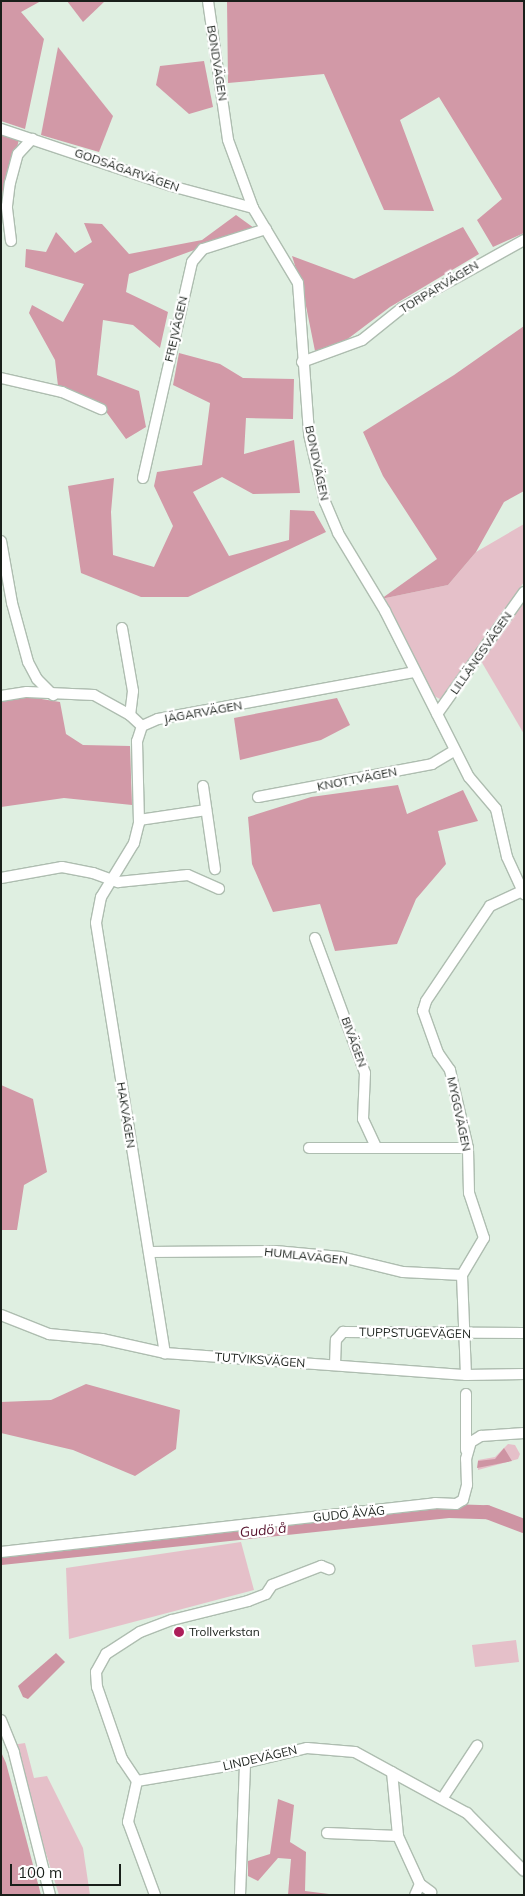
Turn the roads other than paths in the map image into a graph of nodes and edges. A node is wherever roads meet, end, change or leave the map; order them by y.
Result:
1 (208, 1) edge
2 (1, 129) edge
3 (32, 139) junction
4 (253, 208) junction
5 (266, 229) junction
6 (524, 240) edge
7 (11, 241) dead end
8 (302, 362) junction
9 (1, 378) edge
10 (101, 409) dead end
11 (143, 478) dead end
12 (1, 541) edge
13 (524, 592) edge
14 (122, 628) dead end
15 (414, 672) junction
16 (53, 695) junction
17 (1, 696) edge
18 (437, 714) junction
19 (130, 715) junction
20 (142, 726) junction
21 (454, 751) junction
22 (203, 786) dead end
23 (258, 797) dead end
24 (206, 810) junction
25 (139, 820) junction
26 (215, 869) dead end
27 (1, 878) edge
28 (111, 880) junction
29 (219, 889) dead end
30 (523, 892) edge
31 (315, 938) dead end
32 (376, 1147) junction
33 (308, 1148) dead end
34 (468, 1148) junction
35 (149, 1252) junction
36 (462, 1275) junction
37 (1, 1315) edge
38 (524, 1333) edge
39 (464, 1334) junction
40 (165, 1353) junction
41 (335, 1365) junction
42 (524, 1374) edge
43 (466, 1375) junction
44 (466, 1394) dead end
45 (524, 1433) edge
46 (466, 1459) junction
47 (1, 1552) edge
48 (329, 1569) dead end
49 (1, 1720) edge
50 (477, 1746) dead end
51 (246, 1762) junction
52 (392, 1772) junction
53 (137, 1781) junction
54 (442, 1799) junction
55 (327, 1833) dead end
56 (398, 1836) junction
57 (524, 1871) edge
58 (420, 1884) junction
59 (431, 1892) dead end
60 (50, 1895) edge
61 (155, 1895) edge
62 (240, 1895) edge
63 (416, 1895) edge

1 - 4 street, BONDVÄGEN
2 - 3 street, GODSÄGARVÄGEN
3 - 4 street, GODSÄGARVÄGEN
3 - 7 street
4 - 5 street, BONDVÄGEN
5 - 8 street, BONDVÄGEN
5 - 11 street, FREJVÄGEN
6 - 8 street, TORPARVÄGEN
8 - 15 street, BONDVÄGEN
9 - 10 street
12 - 16 street
13 - 18 street, LILLÄNGSVÄGEN
14 - 19 street
15 - 18 street, BONDVÄGEN
15 - 20 street, JÄGARVÄGEN
16 - 17 street
16 - 19 street
18 - 21 street, BONDVÄGEN
19 - 20 street
20 - 25 street, HAKVÄGEN
21 - 23 street, KNOTTVÄGEN
21 - 30 street, BONDVÄGEN
22 - 24 street
24 - 25 street
24 - 26 street
25 - 28 street, HAKVÄGEN
27 - 28 street
28 - 29 street
28 - 35 street, HAKVÄGEN
30 - 34 street, MYGGVÄGEN
31 - 32 street, BIVÄGEN
32 - 33 street
32 - 34 street
34 - 36 street, MYGGVÄGEN
35 - 36 street, HUMLAVÄGEN
35 - 40 street, HAKVÄGEN
36 - 39 street
37 - 40 street, TUTVIKSVÄGEN
38 - 39 street, TUPPSTUGEVÄGEN
39 - 41 street, TUPPSTUGEVÄGEN
39 - 43 street
40 - 41 street, TUTVIKSVÄGEN
41 - 43 street, TUTVIKSVÄGEN
42 - 43 street, TUTVIKSVÄGEN
44 - 46 street, GUDÖ ÅVÄG
45 - 46 street
46 - 47 street, GUDÖ ÅVÄG
48 - 53 street
49 - 60 street
50 - 54 street
51 - 52 street, LINDEVÄGEN
51 - 53 street, LINDEVÄGEN
51 - 62 street
52 - 54 street, LINDEVÄGEN
52 - 56 street
53 - 61 street
54 - 57 street, LINDEVÄGEN
55 - 56 street
56 - 58 street
58 - 59 street
58 - 63 street

